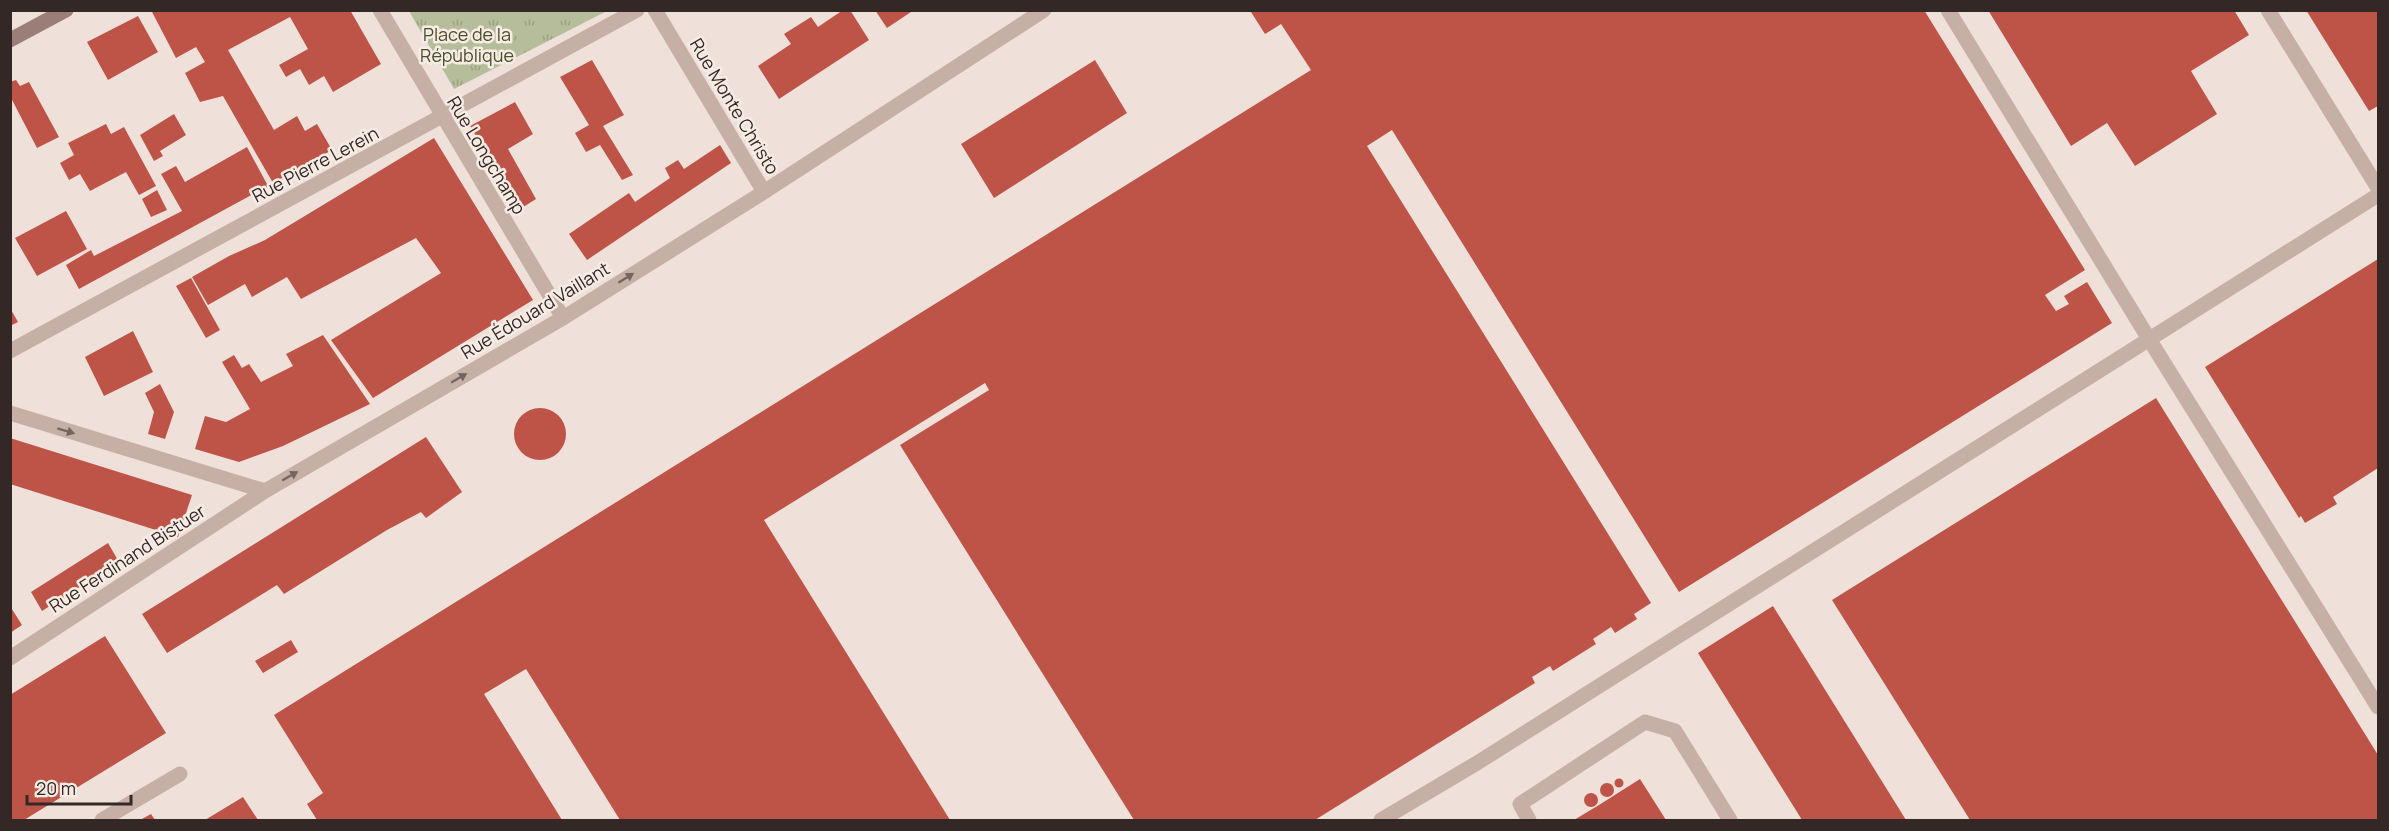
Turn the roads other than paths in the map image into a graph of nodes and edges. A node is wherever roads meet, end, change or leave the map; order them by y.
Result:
1 (66, 10) edge
2 (380, 10) edge
3 (638, 10) edge
4 (655, 10) edge
5 (1044, 10) edge
6 (1948, 10) edge
7 (2268, 10) edge
8 (10, 40) edge
9 (442, 118) junction
10 (2379, 188) edge
11 (764, 192) junction
12 (2379, 195) edge
13 (563, 318) junction
14 (2149, 339) junction
15 (10, 351) edge
16 (10, 413) edge
17 (265, 491) junction
18 (10, 658) edge
19 (2379, 707) edge
20 (180, 774) dead end
21 (102, 820) edge
22 (1381, 820) edge
23 (1529, 820) edge
24 (1730, 820) edge

1 - 8 street
2 - 9 street, Rue Longchamp
3 - 9 street, Rue Pierre Lerein
4 - 11 street, Rue Monte Christo
5 - 11 street, Rue Édouard Vaillant
6 - 14 street
7 - 10 street
9 - 13 street, Rue Longchamp
9 - 15 street, Rue Pierre Lerein
13 -> 11 street, Rue Édouard Vaillant
12 - 14 street
17 -> 13 street, Rue Édouard Vaillant
14 - 19 street
14 - 22 street
16 -> 17 street
17 - 18 street, Rue Ferdinand Bistuer
20 - 21 street
23 - 24 street

